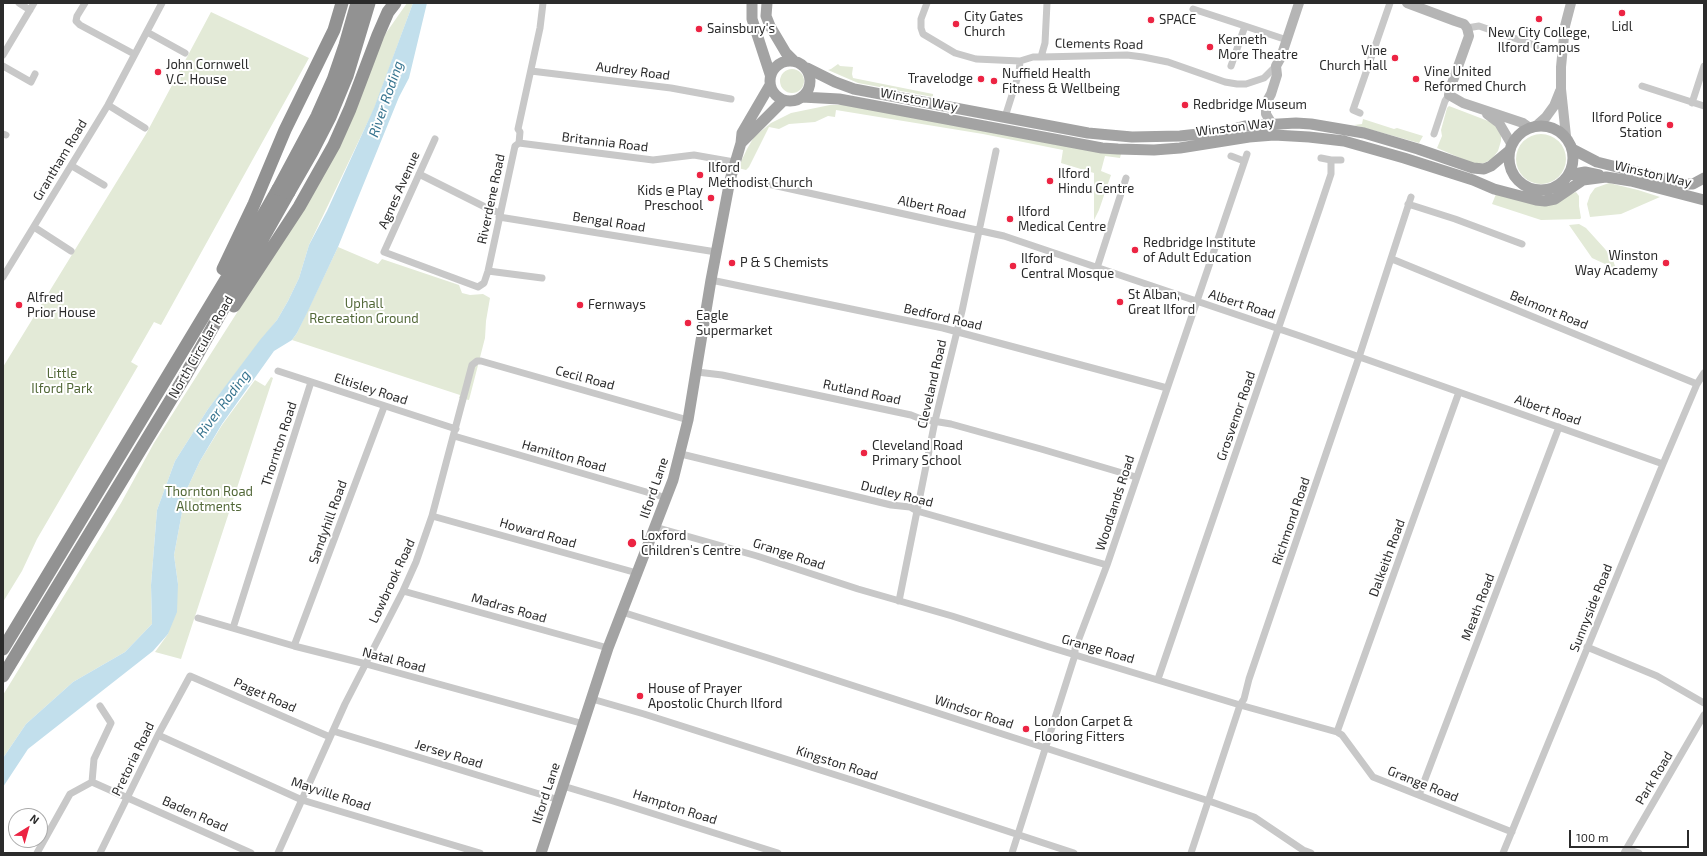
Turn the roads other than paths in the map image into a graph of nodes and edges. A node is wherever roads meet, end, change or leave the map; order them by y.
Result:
1 (19, 3) edge
2 (34, 3) edge
3 (85, 3) edge
4 (162, 3) edge
5 (342, 3) edge
6 (347, 3) edge
7 (357, 3) edge
8 (369, 3) edge
9 (542, 3) edge
10 (752, 3) edge
11 (767, 3) edge
12 (927, 3) edge
13 (1047, 3) edge
14 (1299, 3) edge
15 (1390, 3) edge
16 (1407, 3) edge
17 (1570, 3) edge
18 (392, 8) edge
19 (1193, 9) dead end
20 (30, 10) junction
21 (1244, 26) junction
22 (1467, 28) junction
23 (147, 32) junction
24 (1287, 40) junction
25 (1540, 48) dead end
26 (185, 53) dead end
27 (134, 54) junction
28 (3, 55) edge
29 (1041, 57) junction
30 (793, 60) junction
31 (1020, 61) junction
32 (3, 66) edge
33 (1231, 66) dead end
34 (1276, 66) junction
35 (1704, 66) edge
36 (807, 68) junction
37 (530, 71) junction
38 (35, 74) dead end
39 (770, 79) junction
40 (1642, 86) dead end
41 (1561, 89) junction
42 (1449, 95) junction
43 (802, 97) junction
44 (731, 99) dead end
45 (784, 100) junction
46 (1692, 103) junction
47 (108, 106) junction
48 (1704, 106) edge
49 (1482, 110) junction
50 (1355, 113) dead end
51 (1004, 117) junction
52 (1272, 124) junction
53 (1533, 127) junction
54 (145, 128) dead end
55 (1434, 134) dead end
56 (1566, 136) junction
57 (435, 139) dead end
58 (519, 143) junction
59 (741, 143) junction
60 (1510, 148) junction
61 (1572, 148) junction
62 (996, 151) dead end
63 (1232, 156) dead end
64 (1321, 158) dead end
65 (1331, 160) junction
66 (1341, 160) dead end
67 (734, 162) junction
68 (72, 166) junction
69 (419, 174) junction
70 (1569, 175) junction
71 (1606, 177) junction
72 (1126, 178) dead end
73 (1704, 178) edge
74 (1473, 180) junction
75 (759, 182) dead end
76 (104, 185) dead end
77 (1523, 186) junction
78 (284, 190) junction
79 (1411, 197) dead end
80 (1704, 200) edge
81 (1408, 204) junction
82 (499, 215) junction
83 (34, 227) junction
84 (979, 229) junction
85 (1522, 244) dead end
86 (71, 251) dead end
87 (716, 252) junction
88 (1392, 259) junction
89 (5, 267) edge
90 (1097, 268) junction
91 (488, 271) junction
92 (3, 277) edge
93 (542, 278) dead end
94 (711, 280) junction
95 (482, 285) joint
96 (1196, 302) junction
97 (1278, 329) junction
98 (193, 332) junction
99 (957, 332) junction
100 (1359, 357) junction
101 (475, 362) joint
102 (278, 371) dead end
103 (697, 372) junction
104 (1704, 374) edge
105 (184, 378) junction
106 (311, 382) junction
107 (1698, 384) junction
108 (1167, 388) junction
109 (1459, 392) junction
110 (384, 406) junction
111 (688, 420) junction
112 (935, 421) junction
113 (1559, 427) junction
114 (455, 433) junction
115 (680, 454) junction
116 (1663, 464) junction
117 (1136, 477) junction
118 (667, 498) junction
119 (917, 511) junction
120 (432, 516) junction
121 (655, 527) junction
122 (1107, 565) junction
123 (637, 573) junction
124 (403, 591) junction
125 (899, 601) junction
126 (622, 612) junction
127 (198, 618) dead end
128 (233, 628) junction
129 (294, 646) junction
130 (1587, 647) junction
131 (3, 648) edge
132 (608, 648) junction
133 (1075, 655) junction
134 (366, 664) junction
135 (3, 676) edge
136 (190, 676) joint
137 (1158, 679) junction
138 (592, 699) junction
139 (1704, 703) edge
140 (1240, 705) junction
141 (100, 706) dead end
142 (1704, 716) edge
143 (584, 724) junction
144 (1337, 732) junction
145 (331, 734) junction
146 (158, 735) junction
147 (1045, 748) junction
148 (92, 782) junction
149 (563, 786) junction
150 (1419, 795) junction
151 (128, 797) junction
152 (302, 800) junction
153 (559, 800) junction
154 (1209, 801) junction
155 (1512, 832) junction
156 (1018, 835) junction
157 (1625, 851) edge
158 (37, 853) edge
159 (100, 853) edge
160 (251, 853) edge
161 (278, 853) edge
162 (480, 853) edge
163 (541, 853) edge
164 (778, 853) edge
165 (1012, 853) edge
166 (1074, 853) edge
167 (1191, 853) edge
168 (1311, 853) edge
169 (1503, 853) edge
170 (1639, 853) edge

1 - 20 street
2 - 20 street
3 - 27 street
4 - 23 street, Grantham Road
5 - 98 highway
6 - 18 highway
7 - 78 highway, North Circular Road, bridge
8 - 78 highway, North Circular Road, bridge
9 - 37 street, Riverdene Road
10 - 39 main road
11 - 30 main road
12 - 31 street, Clements Road
13 - 29 street
14 - 24 street, Clements Road
15 - 50 street
16 - 22 street
17 - 41 street
18 - 105 highway
19 - 21 street
20 - 28 street
21 - 24 street
21 - 33 street
22 - 25 street
22 - 42 street
23 - 26 street
23 - 27 street, Grantham Road
24 - 34 street, Clements Road
27 - 47 street, Grantham Road
29 - 31 street, Clements Road
29 - 34 street, Clements Road
30 - 36 main road
30 - 39 main road
31 - 51 street
32 - 38 street
34 - 52 street
35 - 46 street
36 - 43 main road
36 - 51 main road, Winston Way
37 - 44 street, Audrey Road
37 - 58 street, Riverdene Road
39 - 45 main road
39 - 59 main road, Ilford Lane
40 - 46 street
41 - 53 street
41 - 56 street
42 - 49 street
42 - 55 street
43 - 45 main road
43 - 74 main road, Winston Way
45 - 59 main road, Ilford Lane
46 - 48 street
47 - 54 street
47 - 68 street, Grantham Road
49 - 53 street
49 - 60 street
51 - 52 main road, Winston Way
52 - 60 main road, Winston Way
53 - 56 main road
53 - 60 main road
56 - 61 main road
57 - 69 street, Agnes Avenue
58 - 67 street, Britannia Road
58 - 82 street, Riverdene Road
59 - 67 main road, Ilford Lane
60 - 77 main road
61 - 70 main road
61 - 73 main road, Winston Way
62 - 84 street, Cleveland Road
63 - 96 street, Woodlands Road
64 - 65 street
65 - 66 street
65 - 97 street, Grosvenor Road
67 - 87 main road, Ilford Lane
68 - 76 street
68 - 83 street, Grantham Road
69 - 82 street, Bengal Road
69 - 95 street, Agnes Avenue
70 - 71 main road
70 - 77 main road
71 - 74 main road, Winston Way
71 - 80 main road, Winston Way
72 - 90 street
74 - 77 main road
75 - 84 street, Albert Road
78 - 98 highway, North Circular Road
78 - 105 highway, North Circular Road
79 - 81 street, Richmond Road
81 - 85 street
81 - 88 street, Richmond Road
82 - 87 street, Bengal Road
82 - 91 street, Riverdene Road
83 - 86 street
83 - 89 street, Grantham Road
84 - 90 street, Albert Road
84 - 99 street, Cleveland Road
87 - 94 main road, Ilford Lane
88 - 100 street, Richmond Road
88 - 107 street, Belmont Road
89 - 92 street, Grantham Road
90 - 96 street, Albert Road
91 - 93 street
91 - 95 street, Riverdene Road
94 - 99 street, Bedford Road
94 - 103 main road, Ilford Lane
96 - 97 street, Albert Road
96 - 108 street, Woodlands Road
97 - 100 street, Albert Road
97 - 137 street, Grosvenor Road
98 - 131 highway, North Circular Road
99 - 108 street, Bedford Road
99 - 112 street, Cleveland Road
100 - 109 street, Albert Road
100 - 140 street, Richmond Road
101 - 111 street, Cecil Road
101 - 114 street, Lowbrook Road
102 - 106 street, Eltisley Road
103 - 111 main road, Ilford Lane
103 - 112 street, Rutland Road
104 - 107 street, Sunnyside Road
105 - 135 highway, North Circular Road
106 - 110 street, Eltisley Road
106 - 128 street, Thornton Road
107 - 116 street, Sunnyside Road
108 - 117 street, Woodlands Road
109 - 113 street, Albert Road
109 - 144 street, Dalkeith Road
110 - 114 street, Eltisley Road
110 - 129 street, Sandyhill Road
111 - 115 main road, Ilford Lane
112 - 117 street, Rutland Road
112 - 119 street, Cleveland Road
113 - 116 street, Albert Road
113 - 150 street, Meath Road
114 - 118 street, Hamilton Road
114 - 120 street, Lowbrook Road
115 - 118 main road, Ilford Lane
115 - 119 street, Dudley Road
116 - 130 street, Sunnyside Road
117 - 122 street, Woodlands Road
118 - 121 main road, Ilford Lane
119 - 122 street, Dudley Road
119 - 125 street, Cleveland Road
120 - 123 street, Howard Road
120 - 124 street, Lowbrook Road
121 - 123 main road, Ilford Lane
121 - 125 street, Grange Road
122 - 133 street, Woodlands Road
123 - 126 main road, Ilford Lane
124 - 132 street, Madras Road
124 - 134 street, Lowbrook Road
125 - 133 street, Grange Road
126 - 132 main road, Ilford Lane
126 - 147 street, Windsor Road
127 - 128 street, Natal Road
128 - 129 street, Natal Road
129 - 134 street, Natal Road
130 - 139 street
130 - 155 street, Sunnyside Road
132 - 138 main road, Ilford Lane
133 - 137 street, Grange Road
133 - 147 street, Woodlands Road
134 - 143 street, Natal Road
134 - 145 street, Lowbrook Road
136 - 145 street, Paget Road
136 - 146 street, Pretoria Road
137 - 140 street, Grange Road
138 - 143 main road, Ilford Lane
138 - 156 street, Kingston Road
140 - 144 street, Grange Road
140 - 154 street, Richmond Road
141 - 148 street
142 - 157 street, Park Road
143 - 149 main road, Ilford Lane
144 - 150 street, Grange Road
145 - 152 street, Lowbrook Road
145 - 153 street, Jersey Road
146 - 151 street, Pretoria Road
146 - 152 street, Mayville Road
147 - 154 street, Windsor Road
147 - 156 street, Woodlands Road
148 - 151 street, Baden Road
148 - 158 street
149 - 153 main road, Ilford Lane
149 - 164 street, Hampton Road
150 - 155 street, Grange Road
151 - 159 street, Pretoria Road
151 - 160 street, Baden Road
152 - 161 street, Lowbrook Road
152 - 162 street, Mayville Road
153 - 163 main road, Ilford Lane
154 - 167 street, Richmond Road
154 - 168 street, Windsor Road
155 - 169 street, Sunnyside Road
156 - 165 street, Woodlands Road
156 - 166 street, Kingston Road
157 - 170 street

